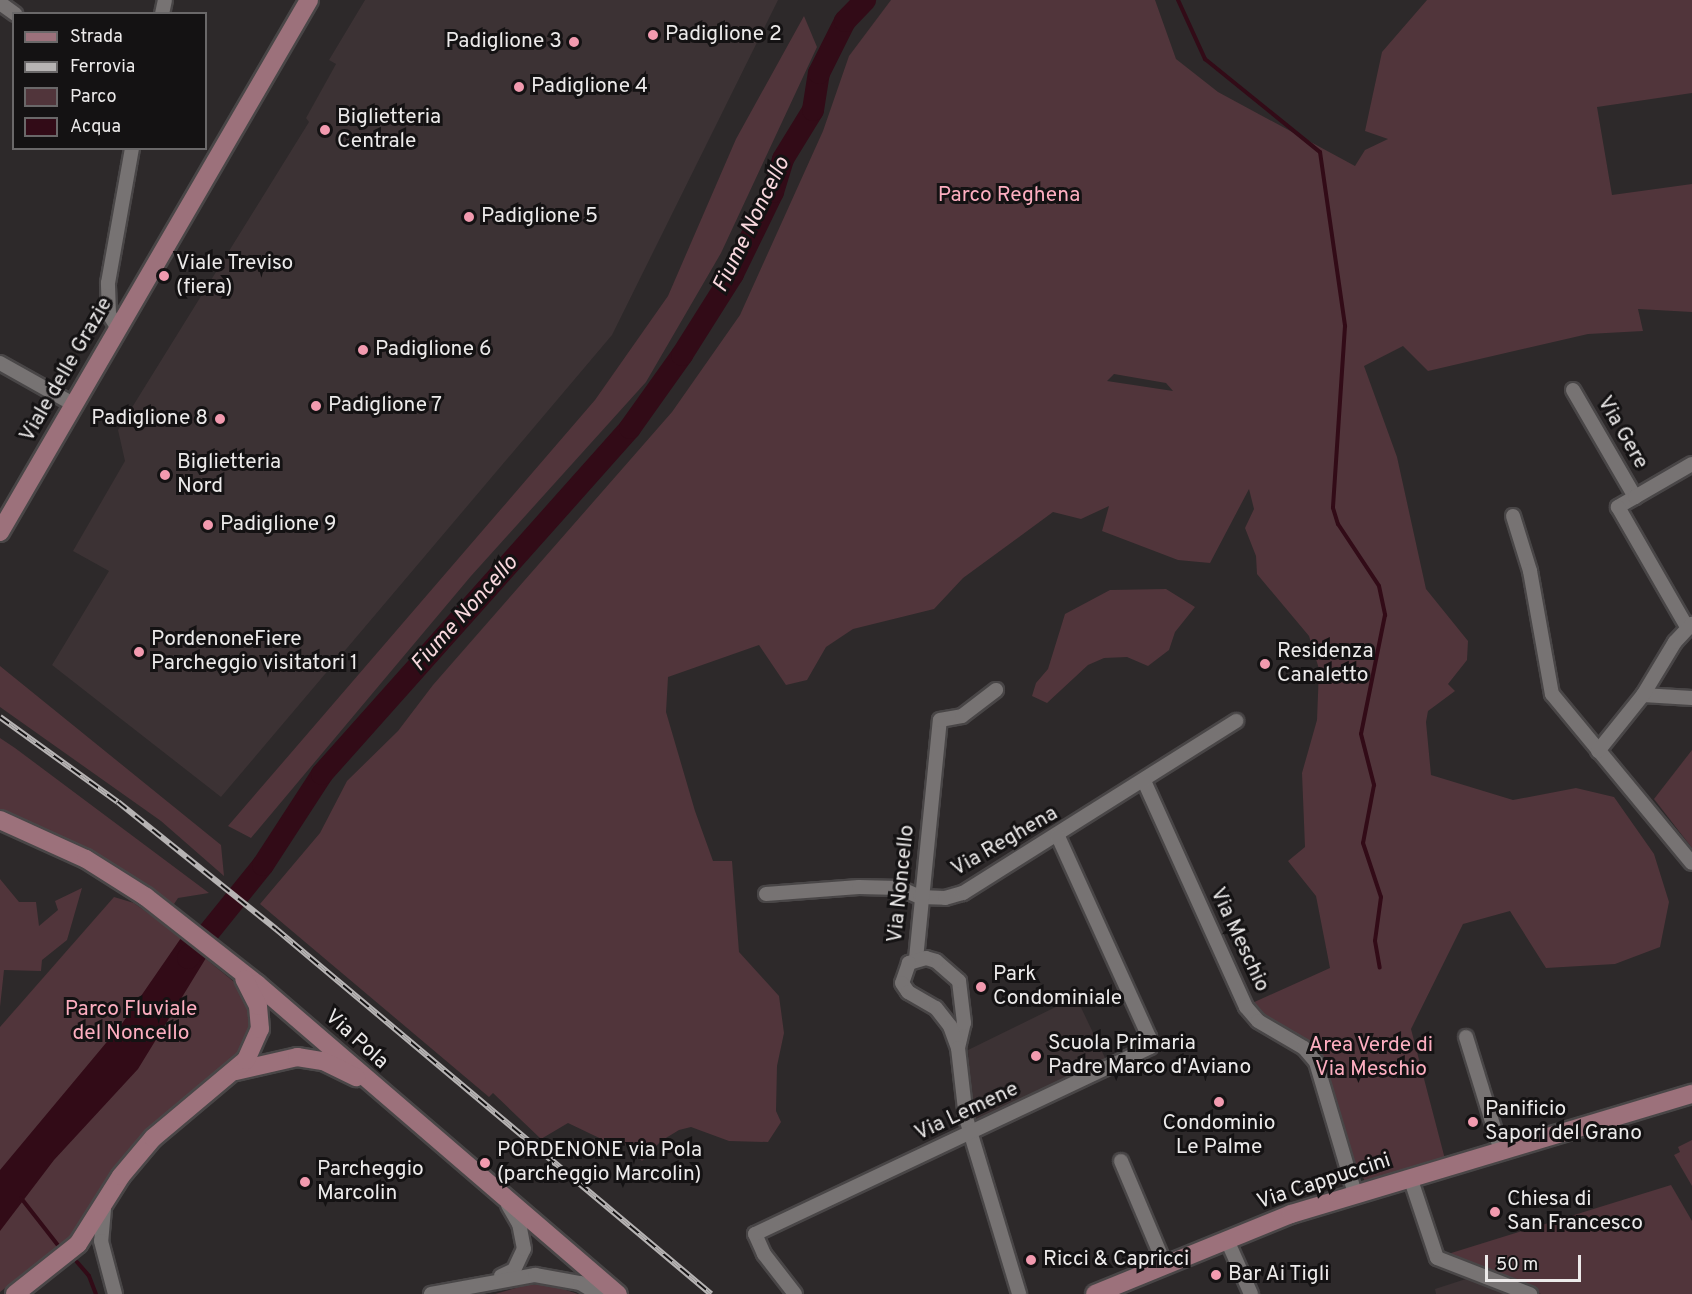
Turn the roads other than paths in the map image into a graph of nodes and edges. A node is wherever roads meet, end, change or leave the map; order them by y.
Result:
1 (309, 0) edge
2 (0, 3) edge
3 (12, 12) edge
4 (132, 150) edge
5 (117, 327) junction
6 (0, 363) edge
7 (1574, 390) dead end
8 (74, 404) junction
9 (1692, 465) edge
10 (1635, 497) junction
11 (1513, 516) dead end
12 (0, 531) edge
13 (1690, 626) edge
14 (996, 690) dead end
15 (1644, 695) junction
16 (1692, 698) edge
17 (1236, 721) dead end
18 (1598, 751) junction
19 (1144, 781) junction
20 (0, 820) edge
21 (0, 833) edge
22 (1058, 836) junction
23 (48, 844) junction
24 (1692, 863) edge
25 (766, 894) dead end
26 (920, 897) junction
27 (916, 959) junction
28 (235, 969) junction
29 (1466, 1037) dead end
30 (958, 1048) junction
31 (236, 1071) junction
32 (376, 1088) junction
33 (1692, 1088) edge
34 (1692, 1094) edge
35 (1673, 1100) junction
36 (970, 1134) junction
37 (1501, 1151) junction
38 (1121, 1161) dead end
39 (1410, 1177) junction
40 (110, 1193) junction
41 (1355, 1194) junction
42 (502, 1196) junction
43 (1227, 1240) junction
44 (1165, 1265) junction
45 (488, 1282) junction
46 (1103, 1292) edge
47 (15, 1294) edge
48 (115, 1294) edge
49 (431, 1294) edge
50 (598, 1294) edge
51 (618, 1294) edge
52 (795, 1294) edge
53 (1019, 1294) edge
54 (1251, 1294) edge
55 (1530, 1294) edge

1 - 5 main road, Viale delle Grazie
2 - 3 street
4 - 5 street
5 - 8 main road, Viale delle Grazie
6 - 8 street
7 - 10 street, Via Gere
8 - 12 main road, Viale delle Grazie
9 - 10 street, Via Gere
10 - 13 street, Via Gere
11 - 18 street
13 - 15 street, Via Gere
14 - 26 street, Via Noncello
15 - 16 street
15 - 18 street, Via Gere
17 - 19 street, Via Reghena
18 - 24 street
19 - 22 street, Via Reghena
19 - 41 street, Via Meschio
20 - 23 main road, Via Pola
21 - 23 main road, Via Pola
22 - 26 street, Via Reghena
22 - 36 street, Via Lemene
23 - 28 main road, Via Pola
25 - 26 street, Via Reghena
26 - 27 street, Via Noncello
27 - 30 street
27 - 30 street, Via Noncello
28 - 31 main road
28 - 32 main road, Via Pola
29 - 37 street
30 - 36 street, Via Noncello
31 - 32 main road
31 - 40 main road
32 - 42 main road, Via Pola
33 - 35 main road, Via Cappuccini
34 - 35 main road, Via Cappuccini
35 - 37 main road, Via Cappuccini
36 - 52 street, Via Lemene
36 - 53 street, Via Noncello
37 - 39 main road, Via Cappuccini
38 - 44 street
39 - 41 main road, Via Cappuccini
39 - 55 street
40 - 47 main road
40 - 48 street
41 - 43 main road, Via Cappuccini
42 - 45 street
42 - 51 main road, Via Pola
43 - 44 main road, Via Cappuccini
43 - 54 street
44 - 46 main road, Via Cappuccini
45 - 49 street
45 - 50 street

